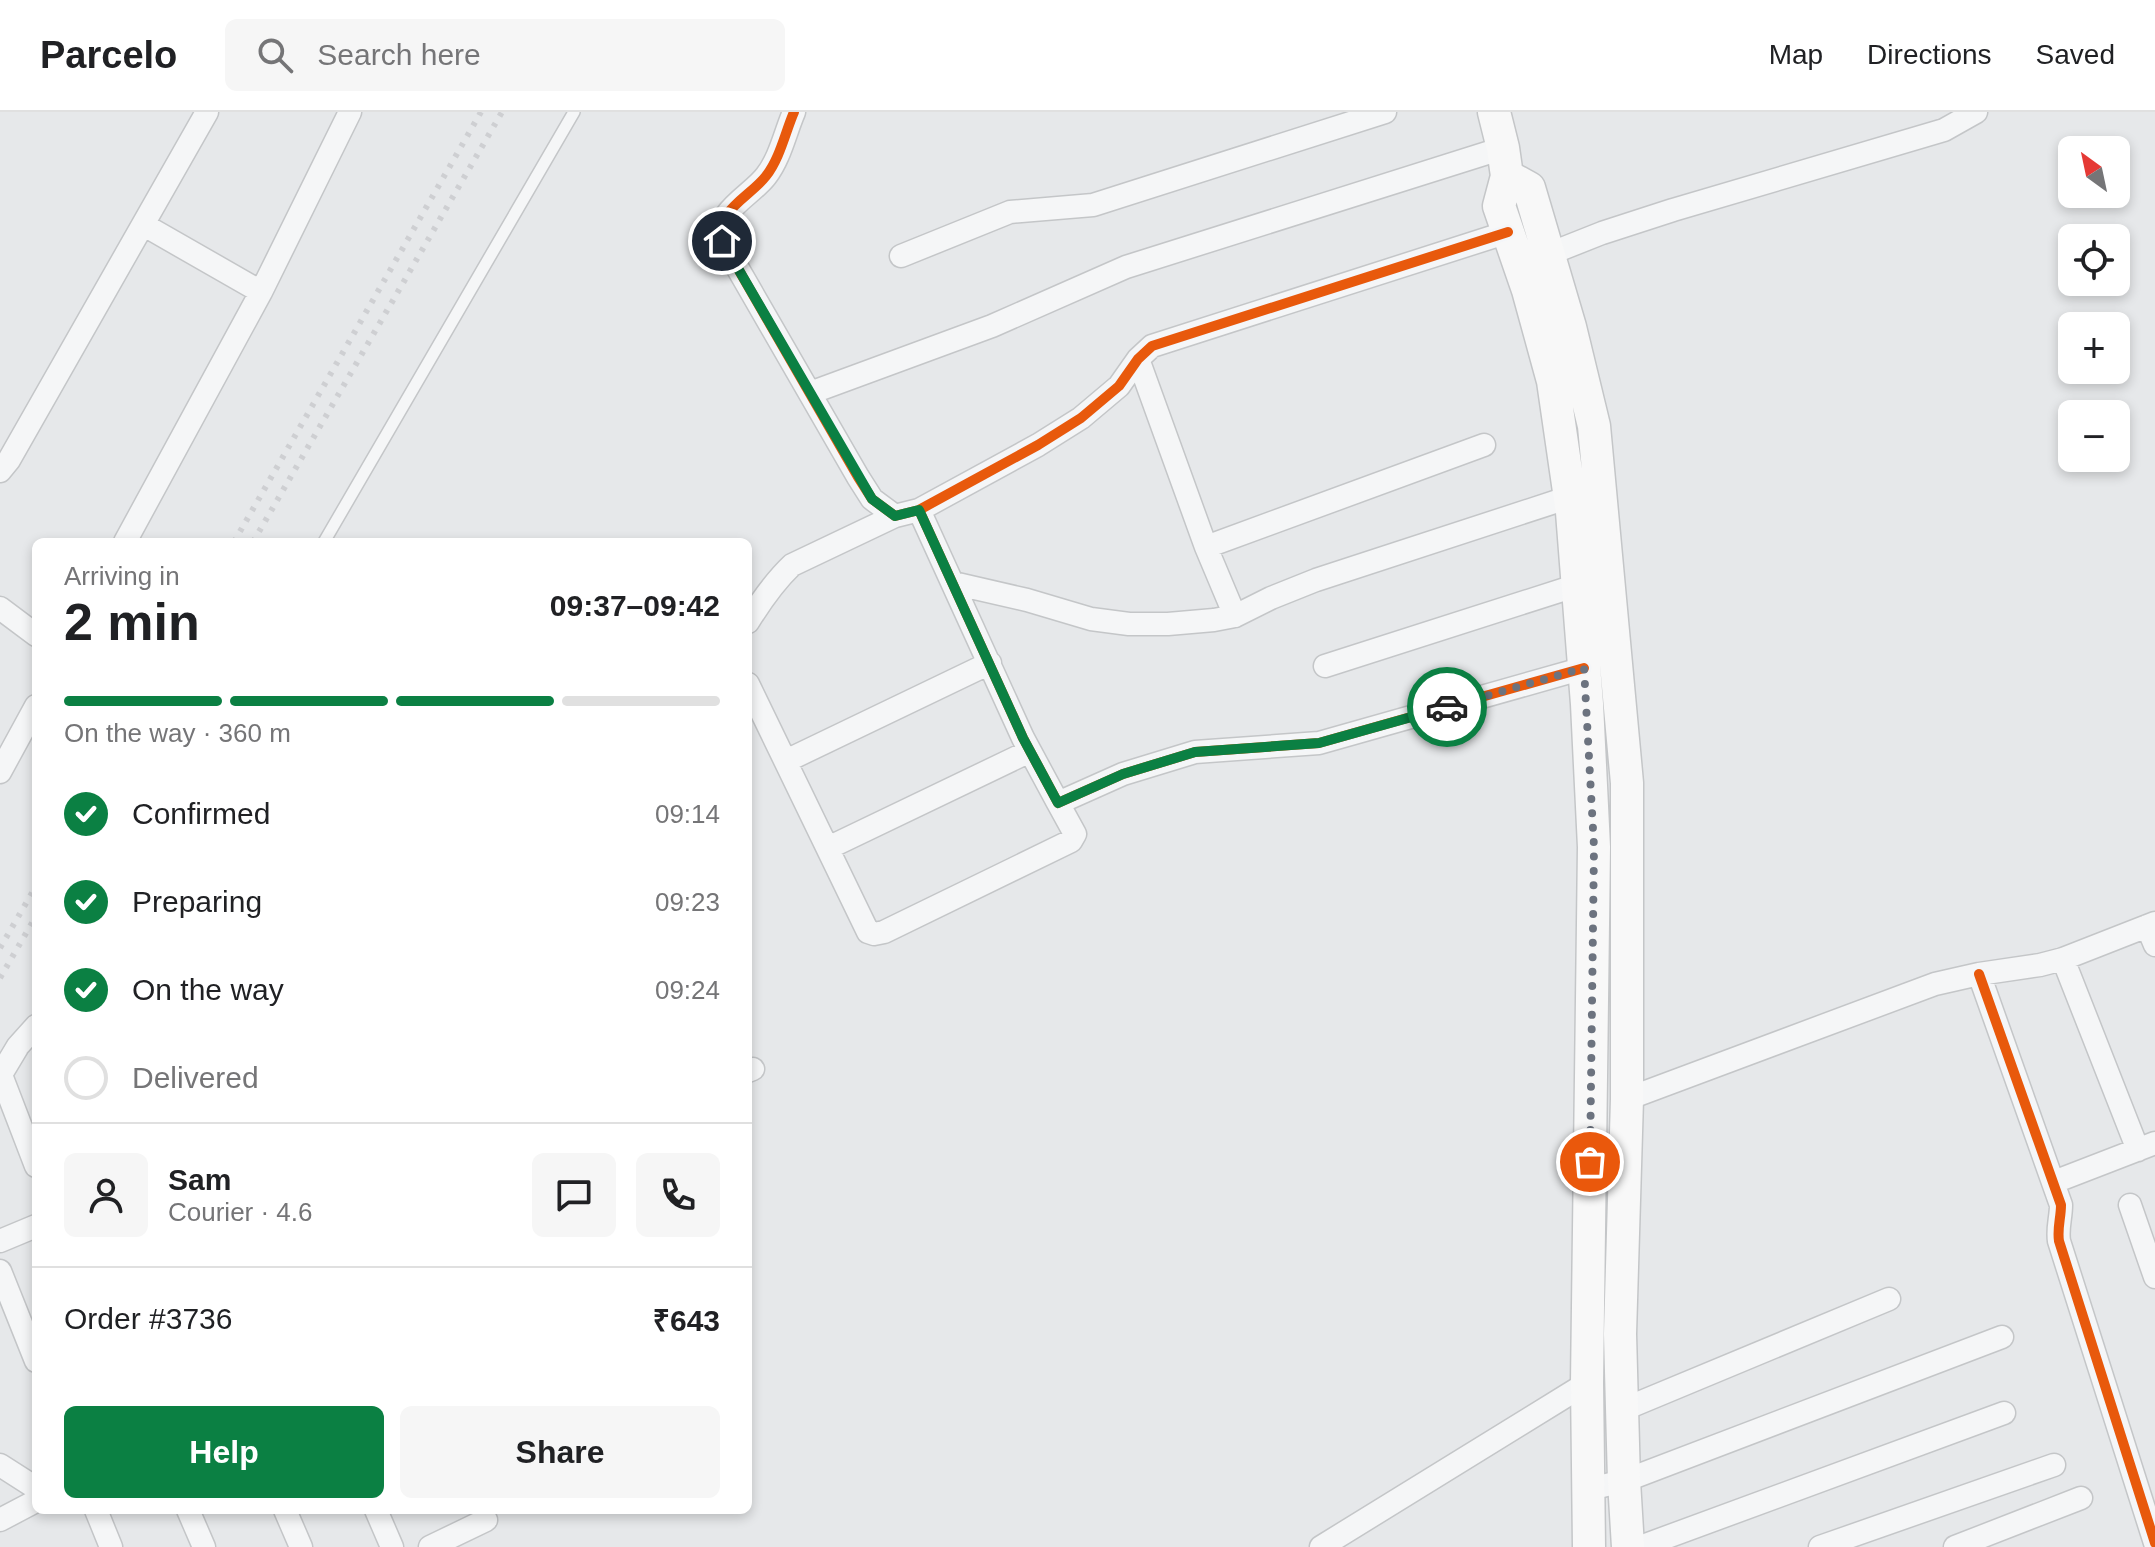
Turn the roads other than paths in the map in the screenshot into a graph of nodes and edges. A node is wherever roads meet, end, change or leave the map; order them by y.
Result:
1 (207, 112) edge
2 (574, 112) edge
3 (794, 112) edge
4 (1385, 112) edge
5 (1494, 112) edge
6 (1976, 112) edge
7 (348, 113) edge
8 (1505, 162) junction
9 (144, 225) junction
10 (1508, 232) junction
11 (1549, 254) junction
12 (901, 256) dead end
13 (261, 292) junction
14 (1138, 359) junction
15 (810, 393) junction
16 (1484, 445) dead end
17 (0, 471) edge
18 (1570, 497) junction
19 (919, 510) junction
20 (895, 516) junction
21 (127, 538) edge
22 (326, 538) edge
23 (1206, 547) junction
24 (953, 583) junction
25 (1578, 585) junction
26 (0, 608) edge
27 (752, 615) edge
28 (1235, 616) junction
29 (32, 632) edge
30 (990, 663) junction
31 (1325, 666) dead end
32 (1584, 668) junction
33 (752, 692) edge
34 (32, 713) edge
35 (1030, 751) junction
36 (786, 761) junction
37 (0, 772) edge
38 (1058, 803) junction
39 (828, 848) junction
40 (2152, 931) edge
41 (2063, 959) junction
42 (1979, 974) junction
43 (32, 1030) edge
44 (0, 1076) edge
45 (1627, 1099) junction
46 (2147, 1146) edge
47 (32, 1156) edge
48 (2054, 1182) junction
49 (2130, 1205) dead end
50 (32, 1228) edge
51 (0, 1241) edge
52 (0, 1271) edge
53 (2155, 1277) edge
54 (1889, 1299) dead end
55 (2002, 1337) dead end
56 (32, 1351) edge
57 (1587, 1383) junction
58 (1622, 1410) junction
59 (2004, 1413) dead end
60 (0, 1465) edge
61 (2054, 1465) dead end
62 (1624, 1481) junction
63 (32, 1485) edge
64 (1589, 1489) junction
65 (2081, 1498) dead end
66 (32, 1503) edge
67 (98, 1514) edge
68 (190, 1514) edge
69 (287, 1514) edge
70 (378, 1514) edge
71 (0, 1520) edge
72 (486, 1520) dead end
73 (1985, 1541) edge
74 (2151, 1542) edge
75 (111, 1547) edge
76 (204, 1547) edge
77 (301, 1547) edge
78 (392, 1547) edge
79 (430, 1547) edge
80 (1321, 1547) edge
81 (1589, 1547) edge
82 (1628, 1547) edge
83 (1640, 1547) edge
84 (1820, 1547) edge
85 (1955, 1547) edge

1 - 9 street
2 - 22 lane
3 - 15 street
4 - 12 street
5 - 8 main road
6 - 11 street
7 - 13 street
8 - 10 main road
8 - 11 main road
8 - 15 street
9 - 13 street
9 - 17 street
10 - 14 street
10 - 18 main road
11 - 45 main road
13 - 21 street
14 - 19 street
14 - 23 street
15 - 20 street
16 - 23 street
18 - 25 main road
18 - 28 street
19 - 20 street
19 - 24 street
20 - 27 street
23 - 28 street
24 - 28 street
24 - 30 street
25 - 31 street
25 - 32 main road
26 - 29 street
30 - 35 street
30 - 36 street
32 - 38 street
32 - 57 main road
33 - 36 street
34 - 37 street
35 - 38 street
35 - 39 street
36 - 39 street
38 - 39 street
40 - 41 street
41 - 42 street
41 - 46 street
42 - 45 street
42 - 48 street
43 - 44 street
44 - 47 street
45 - 58 main road
46 - 48 street
48 - 74 street
49 - 53 street
50 - 51 street
52 - 56 street
54 - 58 street
55 - 62 street
57 - 64 main road
57 - 80 street
58 - 62 main road
59 - 83 street
60 - 63 street
61 - 84 street
62 - 64 street
62 - 82 main road
64 - 81 main road
65 - 73 street
66 - 71 street
67 - 75 street
68 - 76 street
69 - 77 street
70 - 78 street
72 - 79 street
73 - 85 street

